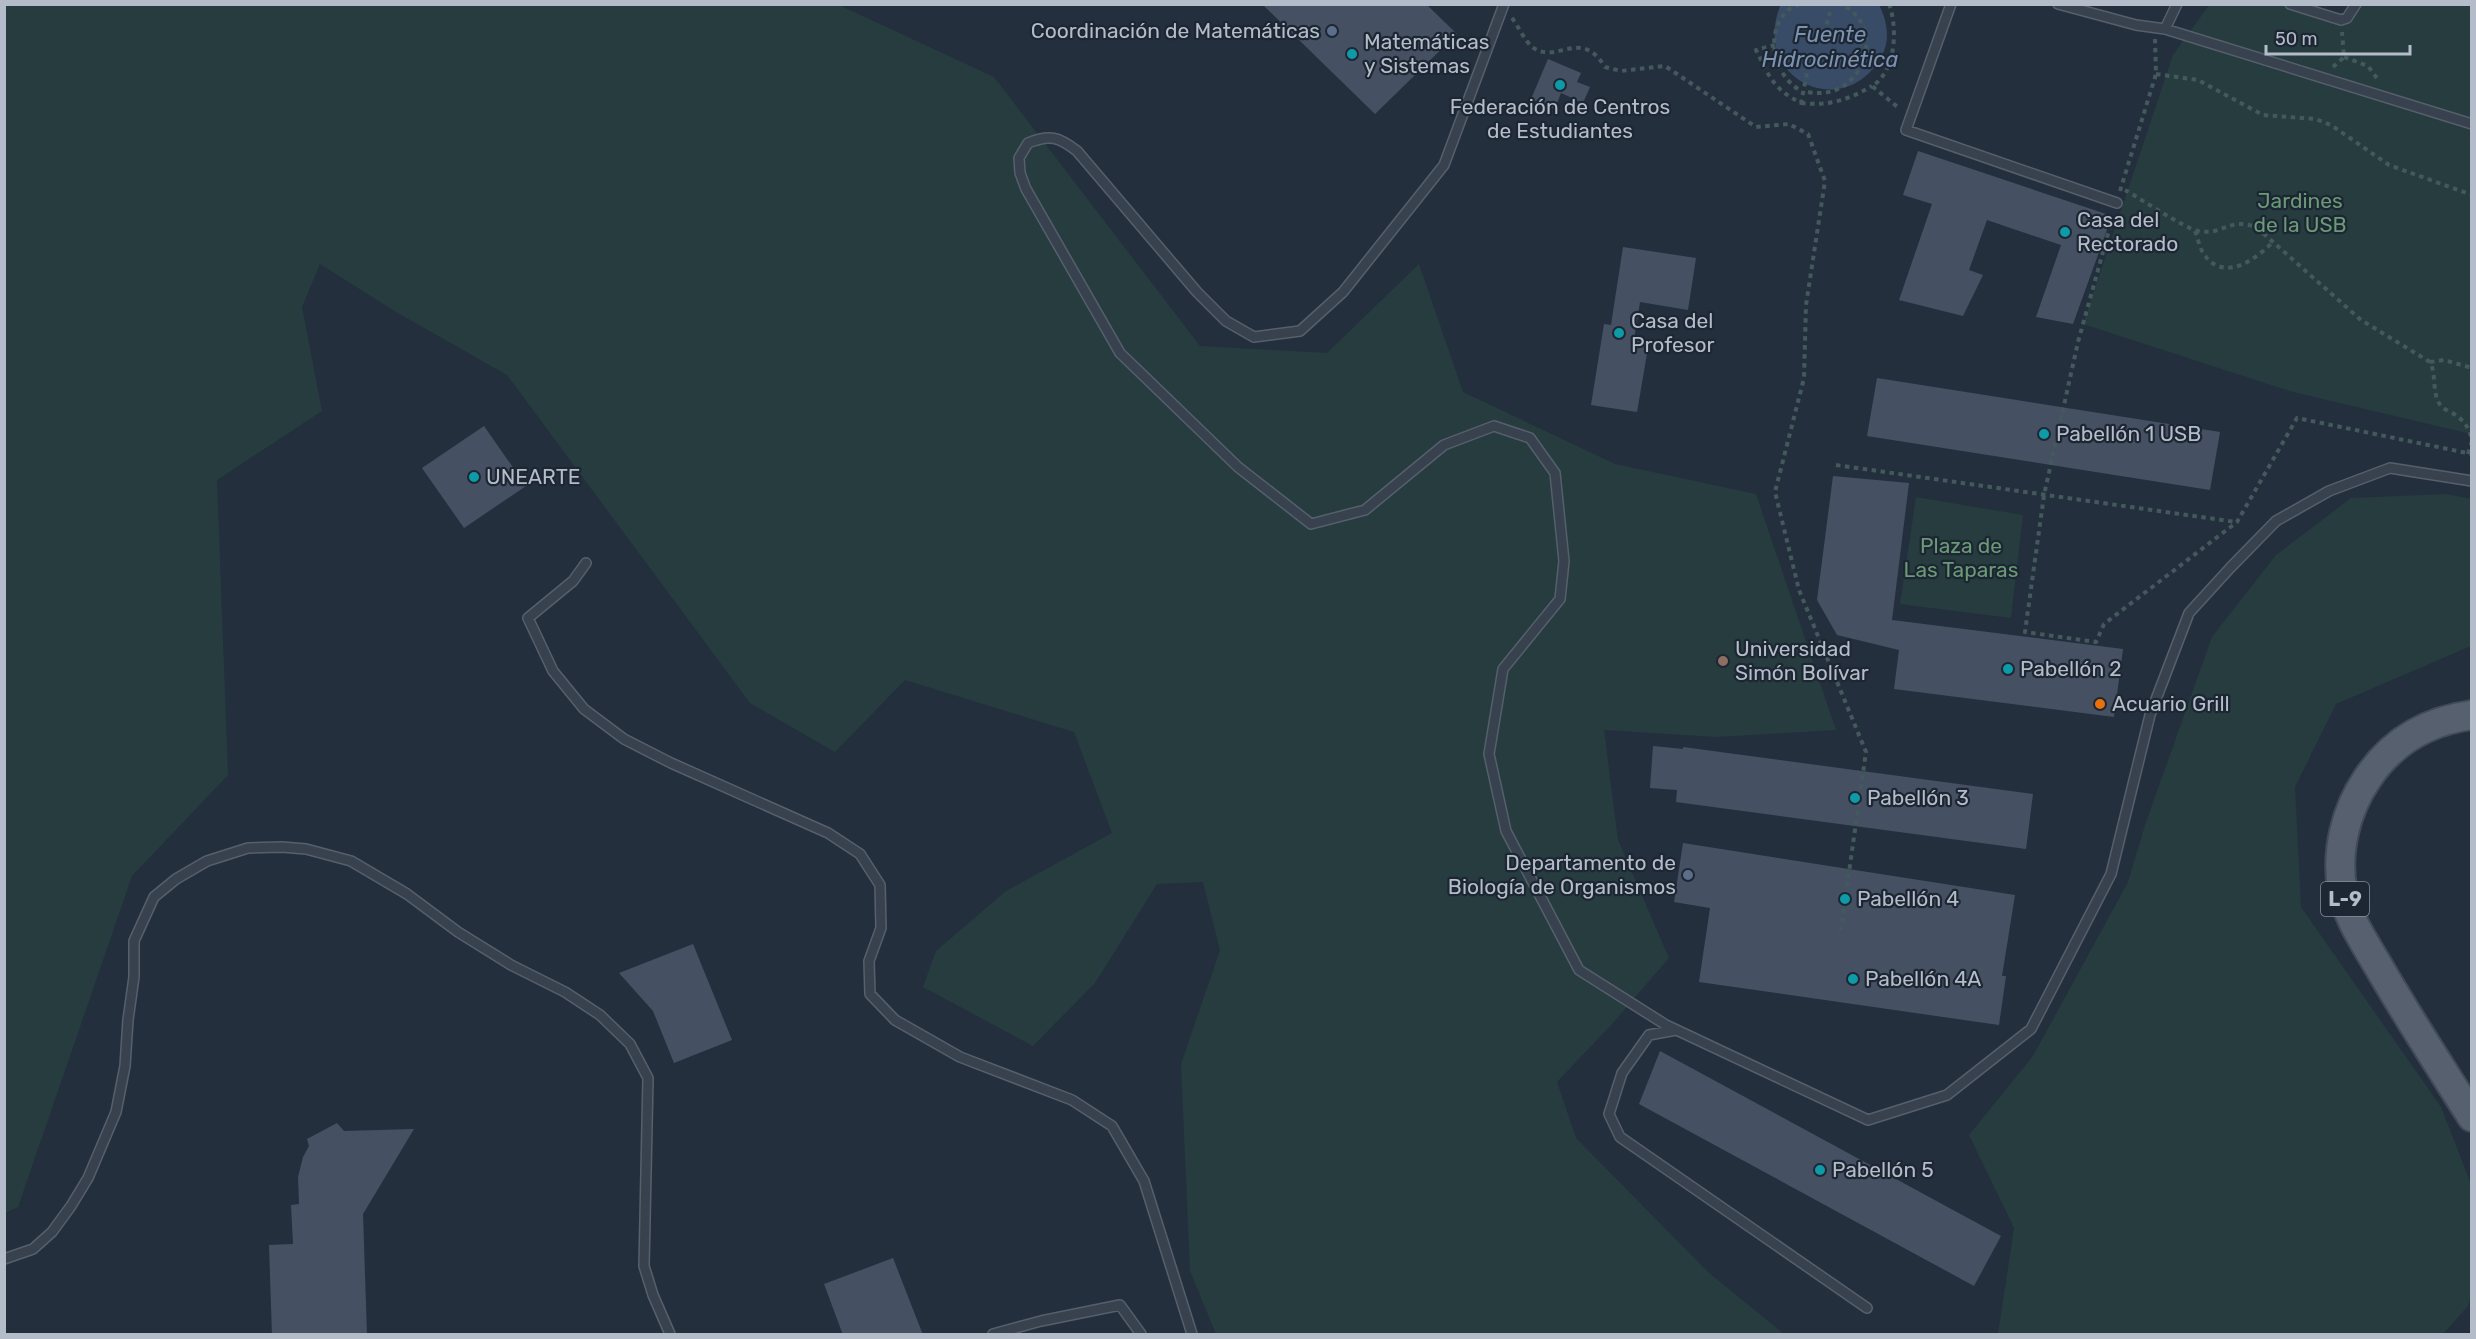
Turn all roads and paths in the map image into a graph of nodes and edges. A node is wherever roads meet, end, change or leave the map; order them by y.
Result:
1 (1800, 4) edge
2 (1841, 4) edge
3 (1889, 4) edge
4 (1951, 4) edge
5 (2058, 4) edge
6 (2177, 4) edge
7 (2290, 4) edge
8 (2356, 4) edge
9 (1504, 5) edge
10 (1830, 12) dead end
11 (2341, 20) junction
12 (2160, 28) junction
13 (1824, 33) dead end
14 (1775, 45) junction
15 (2344, 57) junction
16 (1810, 58) dead end
17 (2156, 74) junction
18 (2321, 78) junction
19 (1872, 87) junction
20 (1798, 89) dead end
21 (1808, 92) dead end
22 (2387, 98) junction
23 (1801, 103) junction
24 (1912, 114) junction
25 (2472, 124) edge
26 (2121, 188) junction
27 (2472, 195) edge
28 (2116, 203) junction
29 (2195, 231) junction
30 (2274, 241) junction
31 (2430, 362) junction
32 (2472, 368) edge
33 (2472, 441) edge
34 (2470, 454) edge
35 (1836, 465) dead end
36 (2472, 481) edge
37 (2044, 495) junction
38 (2237, 522) junction
39 (586, 563) dead end
40 (2472, 715) edge
41 (1840, 936) dead end
42 (1676, 1030) junction
43 (2472, 1117) edge
44 (4, 1259) edge
45 (1868, 1308) dead end
46 (670, 1335) edge
47 (993, 1335) edge
48 (1141, 1335) edge
49 (1192, 1335) edge

1 - 14 path
2 - 21 path
3 - 19 path
4 - 24 lane
5 - 12 lane
6 - 12 lane
7 - 11 lane
8 - 11 lane
9 - 41 path
9 - 42 lane
10 - 13 path
11 - 15 path
12 - 17 path
12 - 18 lane
14 - 20 path
14 - 23 path
15 - 18 path
15 - 22 path
16 - 23 path
17 - 26 path
17 - 27 path
18 - 22 lane
19 - 23 path
19 - 24 path
22 - 25 lane
24 - 28 lane
26 - 28 path
26 - 29 path
28 - 37 path
29 - 30 path
29 - 30 path
30 - 31 path
31 - 32 path
31 - 33 path
33 - 34 path
34 - 38 path
35 - 37 path
36 - 42 lane
37 - 38 path
37 - 38 path
39 - 49 lane
40 - 43 main road, L-9
42 - 45 lane
44 - 46 lane
47 - 48 lane

